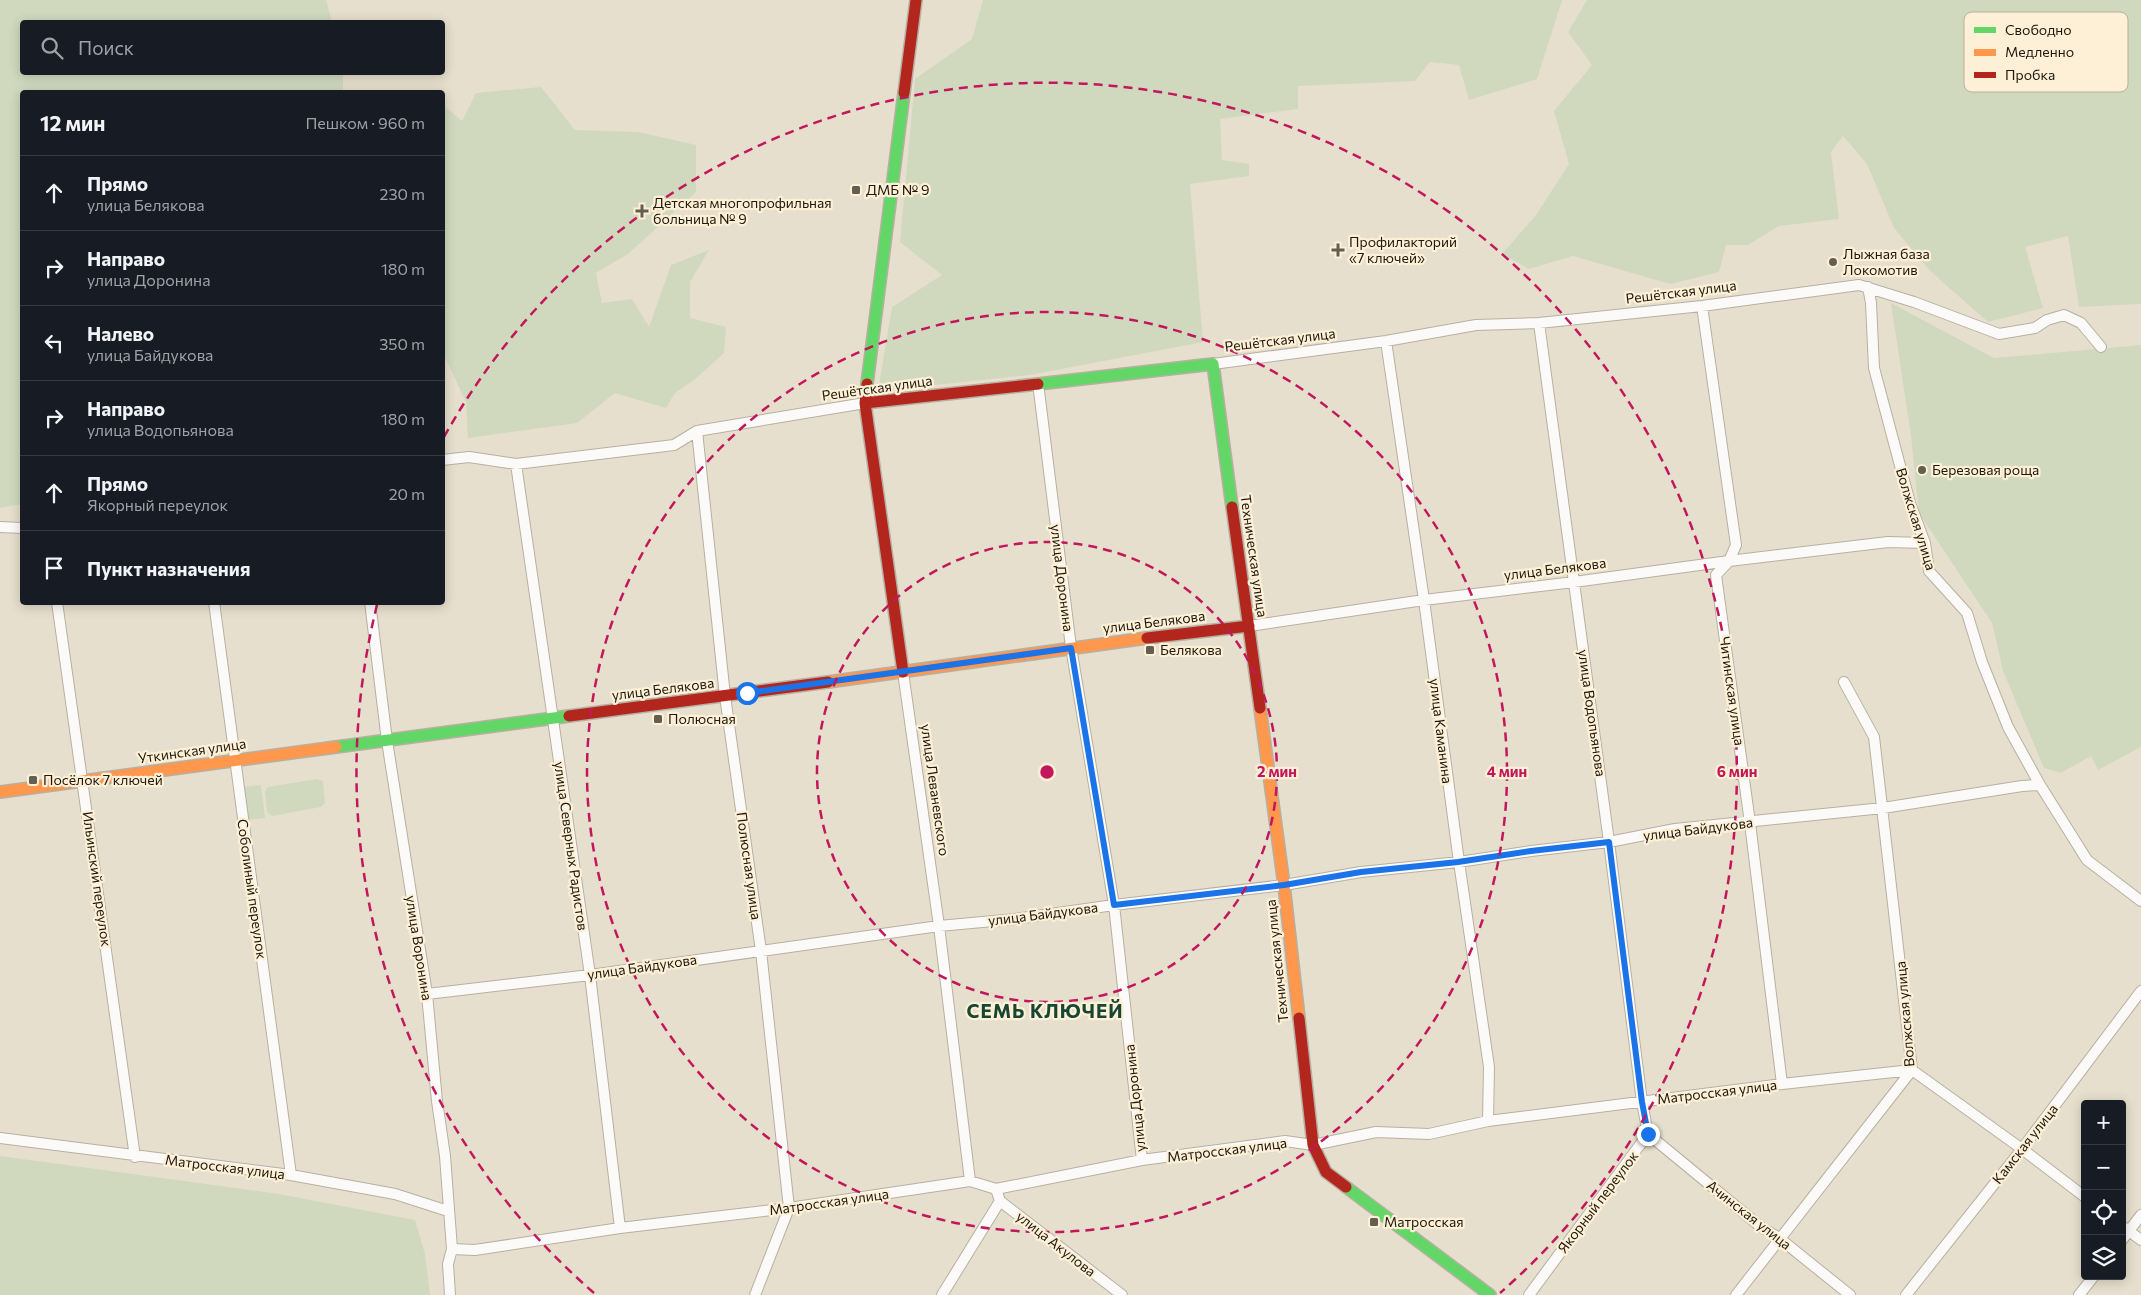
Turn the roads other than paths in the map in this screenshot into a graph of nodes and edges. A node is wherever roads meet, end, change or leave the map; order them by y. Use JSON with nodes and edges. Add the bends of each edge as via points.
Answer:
{"nodes":[{"id":1,"x":916,"y":0,"type":"edge"},
{"id":2,"x":1868,"y":287,"type":"junction"},
{"id":3,"x":1702,"y":306,"type":"junction"},
{"id":4,"x":1539,"y":323,"type":"junction"},
{"id":5,"x":1386,"y":341,"type":"junction"},
{"id":6,"x":2101,"y":347,"type":"dead end"},
{"id":7,"x":1213,"y":364,"type":"junction"},
{"id":8,"x":1038,"y":383,"type":"junction"},
{"id":9,"x":865,"y":403,"type":"junction"},
{"id":10,"x":697,"y":431,"type":"junction"},
{"id":11,"x":445,"y":460,"type":"edge"},
{"id":12,"x":516,"y":464,"type":"junction"},
{"id":13,"x":0,"y":527,"type":"edge"},
{"id":14,"x":20,"y":528,"type":"edge"},
{"id":15,"x":1925,"y":543,"type":"junction"},
{"id":16,"x":1729,"y":561,"type":"junction"},
{"id":17,"x":1574,"y":582,"type":"junction"},
{"id":18,"x":1424,"y":600,"type":"junction"},
{"id":19,"x":57,"y":605,"type":"edge"},
{"id":20,"x":214,"y":605,"type":"edge"},
{"id":21,"x":370,"y":605,"type":"edge"},
{"id":22,"x":1249,"y":626,"type":"junction"},
{"id":23,"x":1071,"y":648,"type":"junction"},
{"id":24,"x":903,"y":672,"type":"junction"},
{"id":25,"x":1844,"y":682,"type":"dead end"},
{"id":26,"x":726,"y":696,"type":"junction"},
{"id":27,"x":552,"y":718,"type":"junction"},
{"id":28,"x":387,"y":741,"type":"junction"},
{"id":29,"x":235,"y":761,"type":"junction"},
{"id":30,"x":83,"y":781,"type":"junction"},
{"id":31,"x":2040,"y":785,"type":"junction"},
{"id":32,"x":0,"y":792,"type":"edge"},
{"id":33,"x":1884,"y":808,"type":"junction"},
{"id":34,"x":1750,"y":822,"type":"junction"},
{"id":35,"x":1609,"y":842,"type":"junction"},
{"id":36,"x":1458,"y":862,"type":"junction"},
{"id":37,"x":1284,"y":885,"type":"junction"},
{"id":38,"x":2141,"y":901,"type":"edge"},
{"id":39,"x":1114,"y":905,"type":"junction"},
{"id":40,"x":939,"y":926,"type":"junction"},
{"id":41,"x":761,"y":951,"type":"junction"},
{"id":42,"x":590,"y":975,"type":"junction"},
{"id":43,"x":2141,"y":991,"type":"edge"},
{"id":44,"x":427,"y":994,"type":"junction"},
{"id":45,"x":1912,"y":1070,"type":"junction"},
{"id":46,"x":1782,"y":1084,"type":"junction"},
{"id":47,"x":1642,"y":1102,"type":"junction"},
{"id":48,"x":1488,"y":1121,"type":"junction"},
{"id":49,"x":1648,"y":1134,"type":"junction"},
{"id":50,"x":0,"y":1138,"type":"edge"},
{"id":51,"x":1313,"y":1145,"type":"junction"},
{"id":52,"x":2022,"y":1149,"type":"junction"},
{"id":53,"x":134,"y":1156,"type":"junction"},
{"id":54,"x":1142,"y":1160,"type":"junction"},
{"id":55,"x":291,"y":1175,"type":"junction"},
{"id":56,"x":970,"y":1181,"type":"junction"},
{"id":57,"x":996,"y":1189,"type":"junction"},
{"id":58,"x":2081,"y":1194,"type":"edge"},
{"id":59,"x":1000,"y":1201,"type":"junction"},
{"id":60,"x":789,"y":1208,"type":"junction"},
{"id":61,"x":448,"y":1211,"type":"junction"},
{"id":62,"x":2141,"y":1216,"type":"edge"},
{"id":63,"x":620,"y":1228,"type":"junction"},
{"id":64,"x":2126,"y":1228,"type":"edge"},
{"id":65,"x":1779,"y":1238,"type":"junction"},
{"id":66,"x":2141,"y":1240,"type":"edge"},
{"id":67,"x":452,"y":1249,"type":"junction"},
{"id":68,"x":2091,"y":1280,"type":"edge"},
{"id":69,"x":450,"y":1295,"type":"edge"},
{"id":70,"x":755,"y":1295,"type":"edge"},
{"id":71,"x":942,"y":1295,"type":"edge"},
{"id":72,"x":1122,"y":1295,"type":"edge"},
{"id":73,"x":1490,"y":1295,"type":"edge"},
{"id":74,"x":1529,"y":1295,"type":"edge"},
{"id":75,"x":1736,"y":1295,"type":"edge"},
{"id":76,"x":1850,"y":1295,"type":"edge"},
{"id":77,"x":1906,"y":1295,"type":"edge"},
{"id":78,"x":2079,"y":1295,"type":"edge"}],
"edges":[{"from":1,"to":9,"type":"street","name":"улица Леваневского"},
{"from":2,"to":3,"type":"street","name":"Решётская улица","via":[[1858,285]]},
{"from":2,"to":6,"type":"street","name":"Решётская улица","via":[[1999,334],[2035,328],[2064,315],[2081,323]]},
{"from":2,"to":15,"type":"street","name":"Волжская улица","via":[[1874,368],[1910,503]]},
{"from":3,"to":4,"type":"street","name":"Решётская улица"},
{"from":3,"to":16,"type":"street","name":"Читинская улица","via":[[1736,545]]},
{"from":4,"to":5,"type":"street","name":"Решётская улица","via":[[1476,325]]},
{"from":4,"to":17,"type":"street","name":"улица Водопьянова"},
{"from":5,"to":7,"type":"street","name":"Решётская улица"},
{"from":5,"to":18,"type":"street","name":"улица Каманина"},
{"from":7,"to":8,"type":"street","name":"Решётская улица"},
{"from":7,"to":22,"type":"street","name":"Техническая улица"},
{"from":8,"to":9,"type":"street","name":"Решётская улица"},
{"from":8,"to":23,"type":"street","name":"улица Доронина"},
{"from":9,"to":10,"type":"street","name":"Решётская улица"},
{"from":9,"to":24,"type":"street","name":"улица Леваневского"},
{"from":10,"to":12,"type":"street","name":"Решётская улица","via":[[674,445]]},
{"from":10,"to":26,"type":"street","name":"Полюсная улица"},
{"from":11,"to":12,"type":"street","name":"Решётская улица","via":[[468,457]]},
{"from":12,"to":27,"type":"street","name":"улица Северных Радистов"},
{"from":13,"to":14,"type":"street"},
{"from":15,"to":16,"type":"street","name":"улица Белякова","via":[[1888,542]]},
{"from":15,"to":31,"type":"street","name":"Волжская улица","via":[[1929,571],[1967,613],[2008,728]]},
{"from":16,"to":17,"type":"street","name":"улица Белякова"},
{"from":16,"to":34,"type":"street","name":"Читинская улица","via":[[1716,575]]},
{"from":17,"to":18,"type":"street","name":"улица Белякова"},
{"from":17,"to":35,"type":"street","name":"улица Водопьянова"},
{"from":18,"to":22,"type":"street","name":"улица Белякова"},
{"from":18,"to":36,"type":"street","name":"улица Каманина"},
{"from":19,"to":30,"type":"street","name":"Ильинский переулок"},
{"from":20,"to":29,"type":"street","name":"Соболиный переулок"},
{"from":21,"to":28,"type":"street","name":"улица Воронина"},
{"from":22,"to":23,"type":"street","name":"улица Белякова"},
{"from":22,"to":37,"type":"street","name":"Техническая улица"},
{"from":23,"to":24,"type":"street","name":"улица Белякова"},
{"from":23,"to":39,"type":"street","name":"улица Доронина"},
{"from":24,"to":26,"type":"street","name":"улица Белякова"},
{"from":24,"to":40,"type":"street","name":"улица Леваневского"},
{"from":25,"to":33,"type":"street","name":"Волжская улица","via":[[1874,737]]},
{"from":26,"to":27,"type":"street","name":"улица Белякова"},
{"from":26,"to":41,"type":"street","name":"Полюсная улица"},
{"from":27,"to":28,"type":"street","name":"улица Белякова"},
{"from":27,"to":42,"type":"street","name":"улица Северных Радистов"},
{"from":28,"to":29,"type":"street","name":"Уткинская улица"},
{"from":28,"to":44,"type":"street","name":"улица Воронина"},
{"from":29,"to":30,"type":"street","name":"Уткинская улица"},
{"from":29,"to":55,"type":"street","name":"Соболиный переулок"},
{"from":30,"to":32,"type":"street","name":"Уткинская улица"},
{"from":30,"to":53,"type":"street","name":"Ильинский переулок"},
{"from":31,"to":33,"type":"street","name":"улица Байдукова","via":[[2007,787]]},
{"from":31,"to":38,"type":"street","via":[[2087,860]]},
{"from":33,"to":34,"type":"street","name":"улица Байдукова"},
{"from":33,"to":45,"type":"street","name":"Волжская улица"},
{"from":34,"to":35,"type":"street","name":"улица Байдукова","via":[[1676,829]]},
{"from":34,"to":46,"type":"street","name":"Читинская улица"},
{"from":35,"to":36,"type":"street","name":"улица Байдукова"},
{"from":35,"to":47,"type":"street","name":"улица Водопьянова"},
{"from":36,"to":37,"type":"street","name":"улица Байдукова","via":[[1361,872]]},
{"from":36,"to":48,"type":"street","name":"улица Каманина","via":[[1489,1067]]},
{"from":37,"to":39,"type":"street","name":"улица Байдукова"},
{"from":37,"to":51,"type":"street","name":"Техническая улица"},
{"from":39,"to":40,"type":"street","name":"улица Байдукова"},
{"from":39,"to":54,"type":"street","name":"улица Доронина"},
{"from":40,"to":41,"type":"street","name":"улица Байдукова"},
{"from":40,"to":56,"type":"street","name":"улица Леваневского"},
{"from":41,"to":42,"type":"street","name":"улица Байдукова"},
{"from":41,"to":60,"type":"street","name":"Полюсная улица"},
{"from":42,"to":44,"type":"street","name":"улица Байдукова"},
{"from":42,"to":63,"type":"street","name":"улица Северных Радистов"},
{"from":43,"to":52,"type":"street","name":"Камская улица"},
{"from":44,"to":61,"type":"street","name":"улица Воронина"},
{"from":45,"to":46,"type":"street","name":"Матросская улица"},
{"from":45,"to":52,"type":"street"},
{"from":45,"to":65,"type":"street","name":"Волжская улица"},
{"from":46,"to":47,"type":"street","name":"Матросская улица"},
{"from":47,"to":48,"type":"street","name":"Матросская улица"},
{"from":47,"to":49,"type":"street"},
{"from":48,"to":51,"type":"street","name":"Матросская улица","via":[[1429,1134],[1376,1132]]},
{"from":49,"to":65,"type":"street","name":"Ачинская улица","via":[[1761,1228]]},
{"from":49,"to":74,"type":"street","name":"Якорный переулок"},
{"from":50,"to":53,"type":"street","name":"Матросская улица"},
{"from":51,"to":54,"type":"street","name":"Матросская улица","via":[[1285,1140]]},
{"from":51,"to":73,"type":"street","name":"Техническая улица","via":[[1326,1172]]},
{"from":52,"to":58,"type":"street"},
{"from":52,"to":77,"type":"street","name":"Камская улица"},
{"from":53,"to":55,"type":"street","name":"Матросская улица"},
{"from":54,"to":57,"type":"street","name":"Матросская улица"},
{"from":55,"to":61,"type":"street","name":"Матросская улица","via":[[395,1194]]},
{"from":56,"to":57,"type":"street","name":"Матросская улица"},
{"from":56,"to":60,"type":"street","name":"Матросская улица"},
{"from":57,"to":59,"type":"street"},
{"from":59,"to":71,"type":"street"},
{"from":59,"to":72,"type":"street","name":"улица Акулова"},
{"from":60,"to":63,"type":"street","name":"Матросская улица"},
{"from":60,"to":70,"type":"street","name":"Полюсная улица"},
{"from":61,"to":67,"type":"street","name":"улица Воронина"},
{"from":62,"to":64,"type":"street"},
{"from":63,"to":67,"type":"street","name":"Матросская улица","via":[[475,1250]]},
{"from":64,"to":66,"type":"street"},
{"from":65,"to":75,"type":"street","name":"Волжская улица"},
{"from":65,"to":76,"type":"street","name":"Ачинская улица"},
{"from":67,"to":69,"type":"street","name":"улица Воронина","via":[[448,1264]]},
{"from":68,"to":78,"type":"street"}]}
